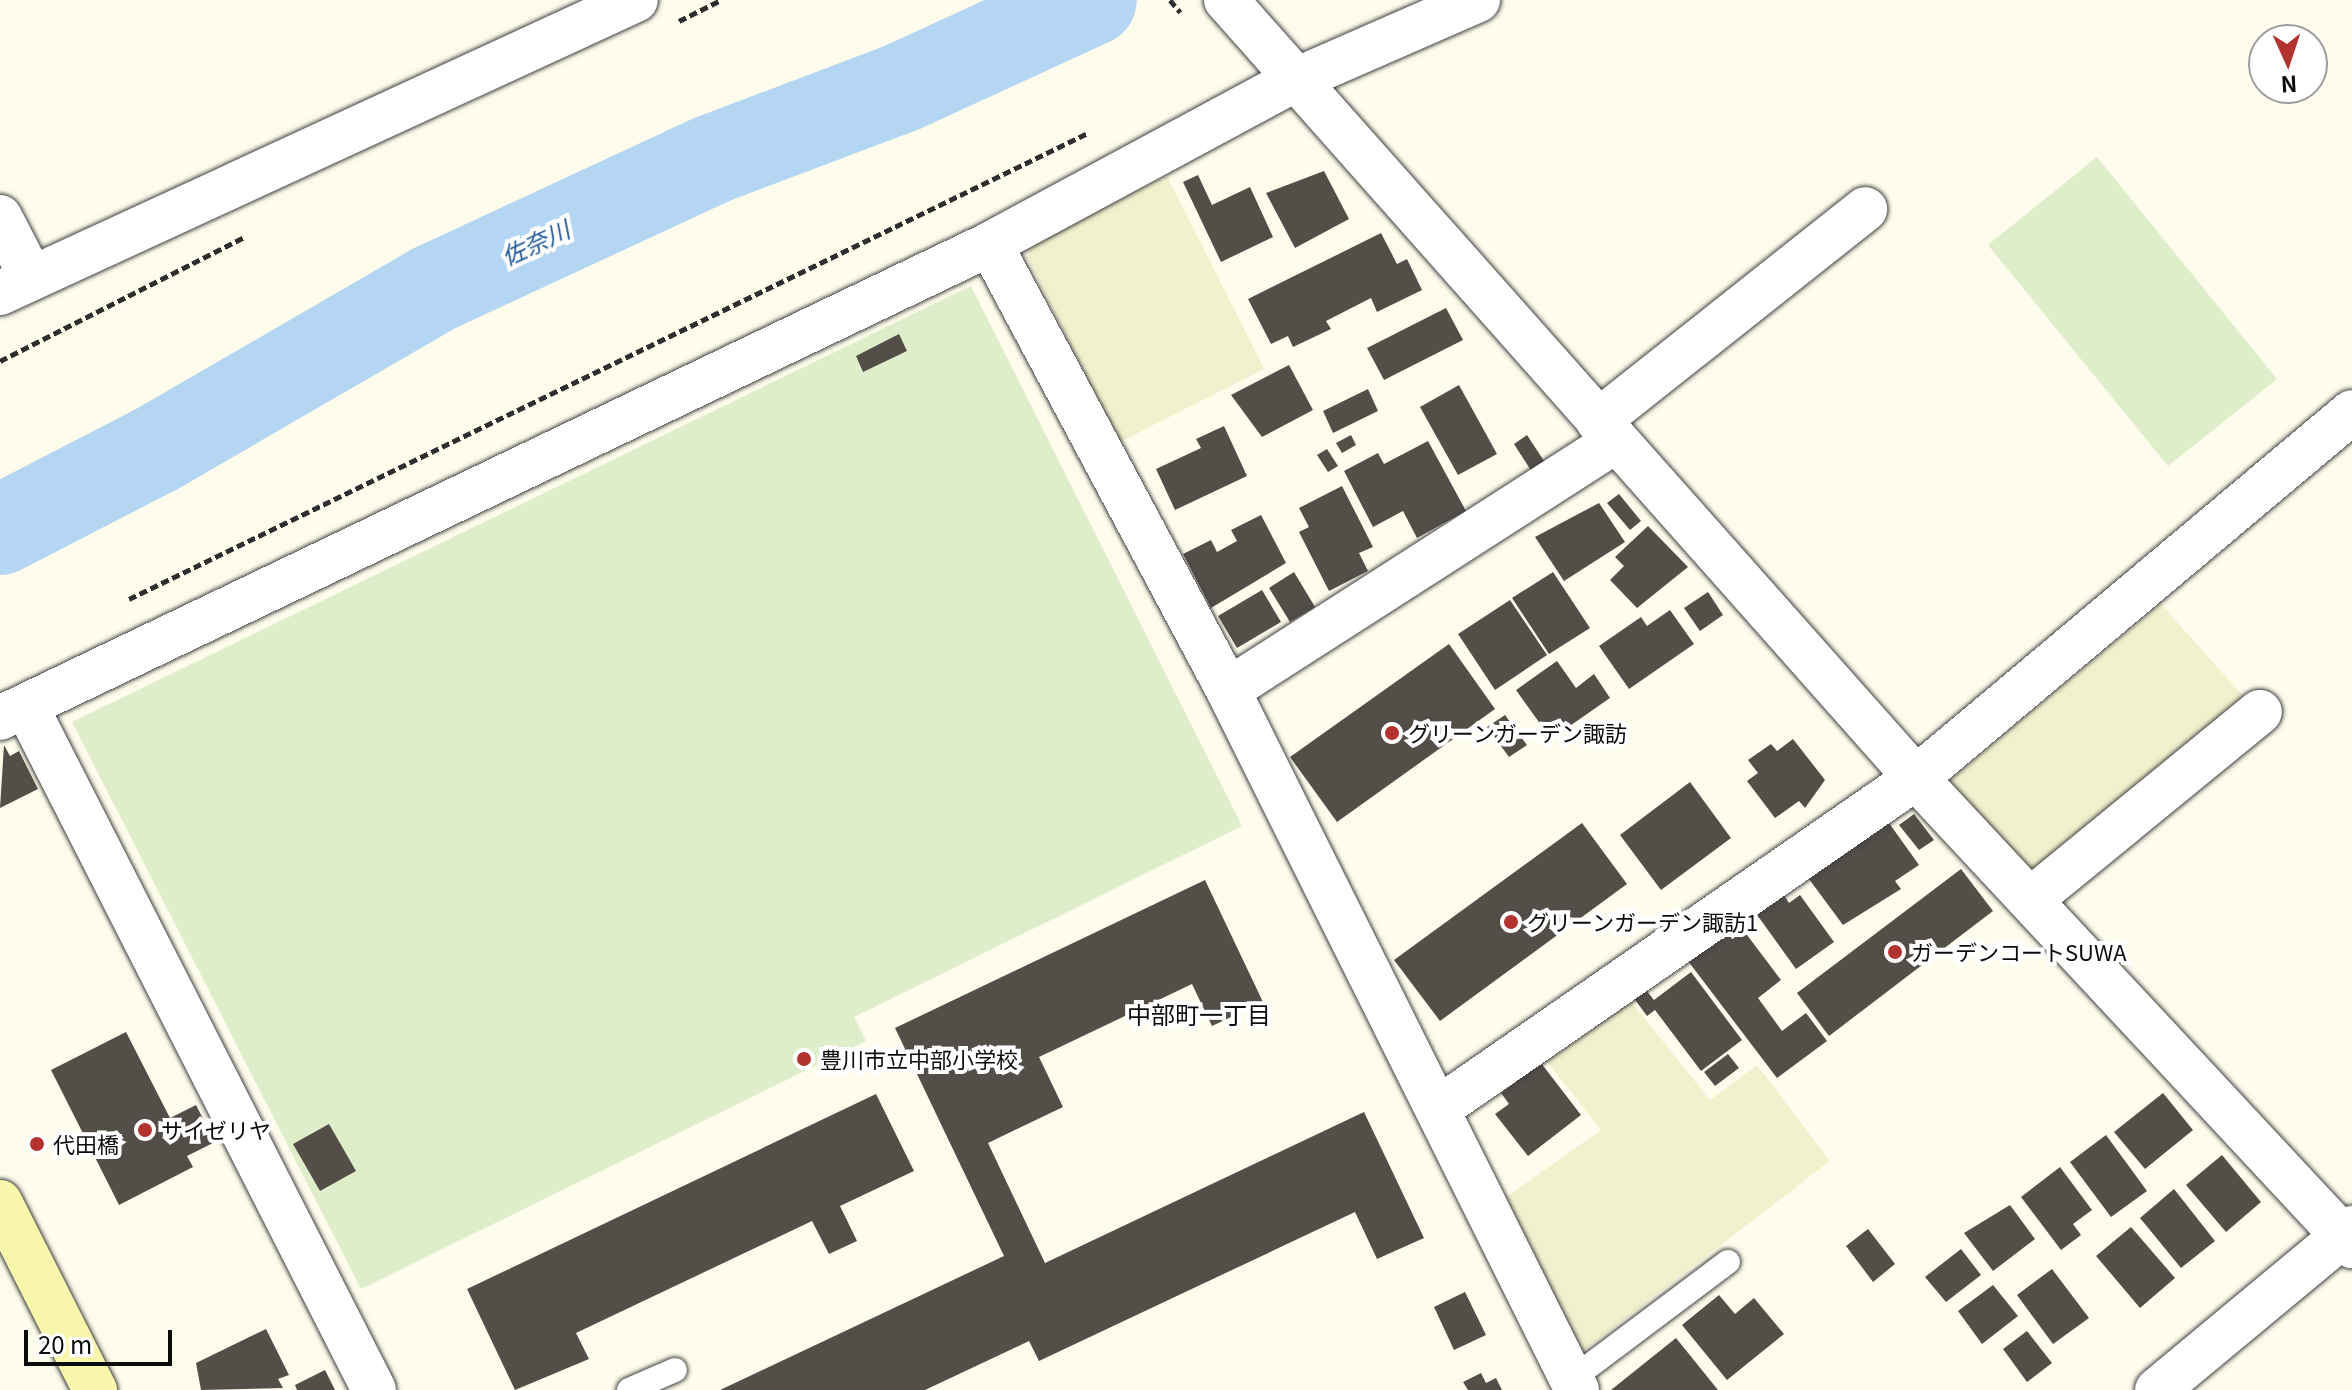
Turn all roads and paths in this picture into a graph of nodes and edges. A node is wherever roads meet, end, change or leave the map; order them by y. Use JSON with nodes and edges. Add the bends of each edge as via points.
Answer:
{"nodes":[{"id":1,"x":636,"y":0,"type":"edge"},
{"id":2,"x":1226,"y":0,"type":"edge"},
{"id":3,"x":1478,"y":0,"type":"edge"},
{"id":4,"x":1282,"y":68,"type":"junction"},
{"id":5,"x":1095,"y":129,"type":"dead end"},
{"id":6,"x":1865,"y":209,"type":"dead end"},
{"id":7,"x":0,"y":217,"type":"edge"},
{"id":8,"x":990,"y":244,"type":"junction"},
{"id":9,"x":15,"y":285,"type":"edge"},
{"id":10,"x":2352,"y":412,"type":"edge"},
{"id":11,"x":1606,"y":431,"type":"junction"},
{"id":12,"x":113,"y":607,"type":"dead end"},
{"id":13,"x":1228,"y":690,"type":"junction"},
{"id":14,"x":13,"y":712,"type":"edge"},
{"id":15,"x":2260,"y":712,"type":"dead end"},
{"id":16,"x":1916,"y":778,"type":"junction"},
{"id":17,"x":2030,"y":900,"type":"junction"},
{"id":18,"x":1439,"y":1108,"type":"junction"},
{"id":19,"x":0,"y":1202,"type":"edge"},
{"id":20,"x":2349,"y":1237,"type":"edge"},
{"id":21,"x":1728,"y":1262,"type":"dead end"},
{"id":22,"x":675,"y":1370,"type":"dead end"},
{"id":23,"x":1575,"y":1385,"type":"edge"},
{"id":24,"x":95,"y":1390,"type":"edge"},
{"id":25,"x":374,"y":1390,"type":"edge"},
{"id":26,"x":629,"y":1390,"type":"edge"},
{"id":27,"x":2157,"y":1390,"type":"edge"}],
"edges":[{"from":1,"to":9,"type":"street"},
{"from":2,"to":4,"type":"street"},
{"from":3,"to":4,"type":"street"},
{"from":4,"to":8,"type":"street"},
{"from":4,"to":11,"type":"street"},
{"from":5,"to":12,"type":"path","via":[[325,498]]},
{"from":6,"to":11,"type":"street"},
{"from":7,"to":9,"type":"street"},
{"from":8,"to":13,"type":"street"},
{"from":8,"to":14,"type":"street"},
{"from":10,"to":16,"type":"street"},
{"from":11,"to":13,"type":"street"},
{"from":11,"to":16,"type":"street"},
{"from":13,"to":18,"type":"street"},
{"from":14,"to":25,"type":"street"},
{"from":15,"to":17,"type":"street"},
{"from":16,"to":17,"type":"street"},
{"from":16,"to":18,"type":"street"},
{"from":17,"to":20,"type":"street"},
{"from":18,"to":23,"type":"street"},
{"from":19,"to":24,"type":"main road"},
{"from":20,"to":27,"type":"street"},
{"from":21,"to":23,"type":"lane"},
{"from":22,"to":26,"type":"lane"}]}
